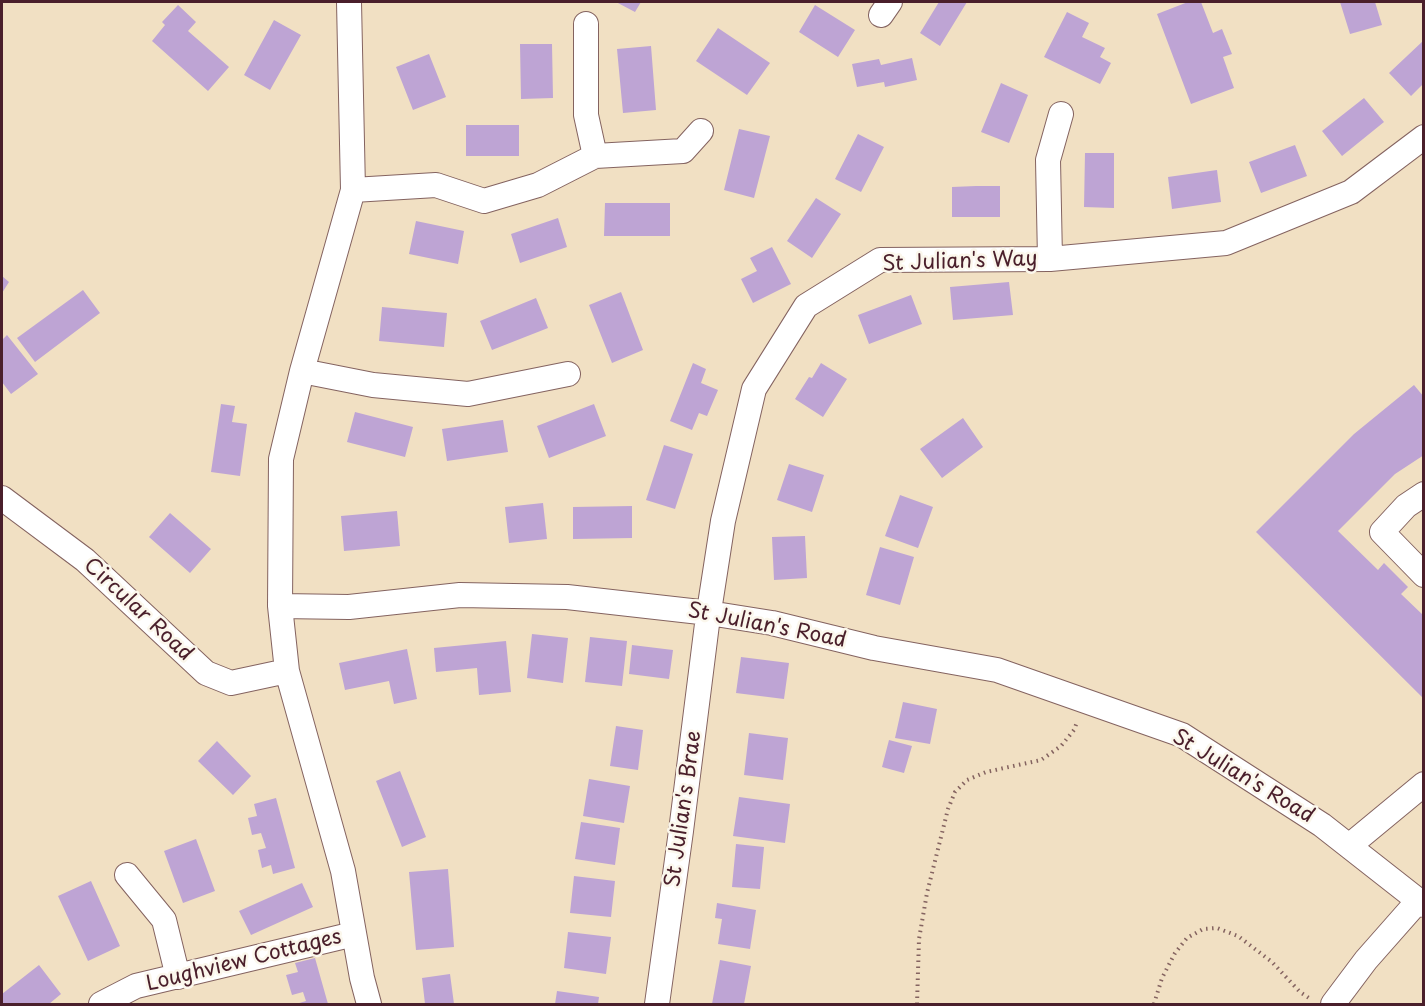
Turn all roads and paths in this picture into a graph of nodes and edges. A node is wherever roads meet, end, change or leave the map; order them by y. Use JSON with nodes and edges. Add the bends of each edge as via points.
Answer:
{"nodes":[{"id":1,"x":349,"y":2,"type":"edge"},
{"id":2,"x":586,"y":24,"type":"dead end"},
{"id":3,"x":1061,"y":114,"type":"dead end"},
{"id":4,"x":701,"y":131,"type":"dead end"},
{"id":5,"x":1424,"y":137,"type":"edge"},
{"id":6,"x":595,"y":156,"type":"junction"},
{"id":7,"x":352,"y":190,"type":"junction"},
{"id":8,"x":1050,"y":259,"type":"junction"},
{"id":9,"x":302,"y":371,"type":"junction"},
{"id":10,"x":568,"y":374,"type":"dead end"},
{"id":11,"x":1424,"y":494,"type":"edge"},
{"id":12,"x":2,"y":498,"type":"edge"},
{"id":13,"x":1424,"y":575,"type":"edge"},
{"id":14,"x":280,"y":606,"type":"junction"},
{"id":15,"x":709,"y":613,"type":"junction"},
{"id":16,"x":287,"y":671,"type":"junction"},
{"id":17,"x":1085,"y":701,"type":"junction"},
{"id":18,"x":1424,"y":784,"type":"edge"},
{"id":19,"x":1349,"y":846,"type":"junction"},
{"id":20,"x":127,"y":875,"type":"dead end"},
{"id":21,"x":1420,"y":903,"type":"edge"},
{"id":22,"x":354,"y":934,"type":"junction"},
{"id":23,"x":178,"y":977,"type":"junction"},
{"id":24,"x":101,"y":1005,"type":"edge"},
{"id":25,"x":369,"y":1005,"type":"edge"},
{"id":26,"x":657,"y":1005,"type":"edge"},
{"id":27,"x":917,"y":1005,"type":"edge"},
{"id":28,"x":1154,"y":1005,"type":"edge"},
{"id":29,"x":1320,"y":1005,"type":"edge"},
{"id":30,"x":1333,"y":1005,"type":"edge"}],
"edges":[{"from":1,"to":7,"type":"street"},
{"from":2,"to":6,"type":"street","via":[[586,115]]},
{"from":3,"to":8,"type":"street","via":[[1048,160]]},
{"from":4,"to":6,"type":"street","via":[[682,151]]},
{"from":5,"to":8,"type":"street","name":"St Julian's Way","via":[[1351,192],[1226,243]]},
{"from":6,"to":7,"type":"street","via":[[538,185],[484,201],[436,185]]},
{"from":7,"to":9,"type":"street"},
{"from":8,"to":15,"type":"street","name":"St Julian's Way","via":[[880,260],[806,306],[754,389],[723,521]]},
{"from":9,"to":10,"type":"street","via":[[373,385],[468,394]]},
{"from":9,"to":14,"type":"street","via":[[281,459]]},
{"from":11,"to":13,"type":"street","via":[[1382,532]]},
{"from":12,"to":16,"type":"street","name":"Circular Road","via":[[85,560],[206,673],[231,683]]},
{"from":14,"to":15,"type":"street","name":"St Julian's Road","via":[[349,607],[460,595],[555,596]]},
{"from":14,"to":16,"type":"street"},
{"from":15,"to":17,"type":"street","name":"St Julian's Road","via":[[997,670]]},
{"from":15,"to":26,"type":"street","name":"St Julian's Brae"},
{"from":16,"to":22,"type":"street","via":[[343,871]]},
{"from":17,"to":19,"type":"street","name":"St Julian's Road","via":[[1182,735]]},
{"from":17,"to":27,"type":"path","via":[[1074,730],[1061,746],[1041,760],[986,772],[967,780],[955,792],[945,819],[918,939]]},
{"from":18,"to":19,"type":"street"},
{"from":19,"to":21,"type":"street","name":"St Julian's Road"},
{"from":20,"to":23,"type":"street","via":[[164,920]]},
{"from":21,"to":30,"type":"street","via":[[1366,960]]},
{"from":22,"to":23,"type":"street","name":"Loughview Cottages"},
{"from":22,"to":25,"type":"street"},
{"from":23,"to":24,"type":"street","name":"Loughview Cottages","via":[[136,986]]},
{"from":28,"to":29,"type":"path","via":[[1162,978],[1187,938],[1203,929],[1217,928],[1238,936],[1272,962],[1300,993]]}]}
